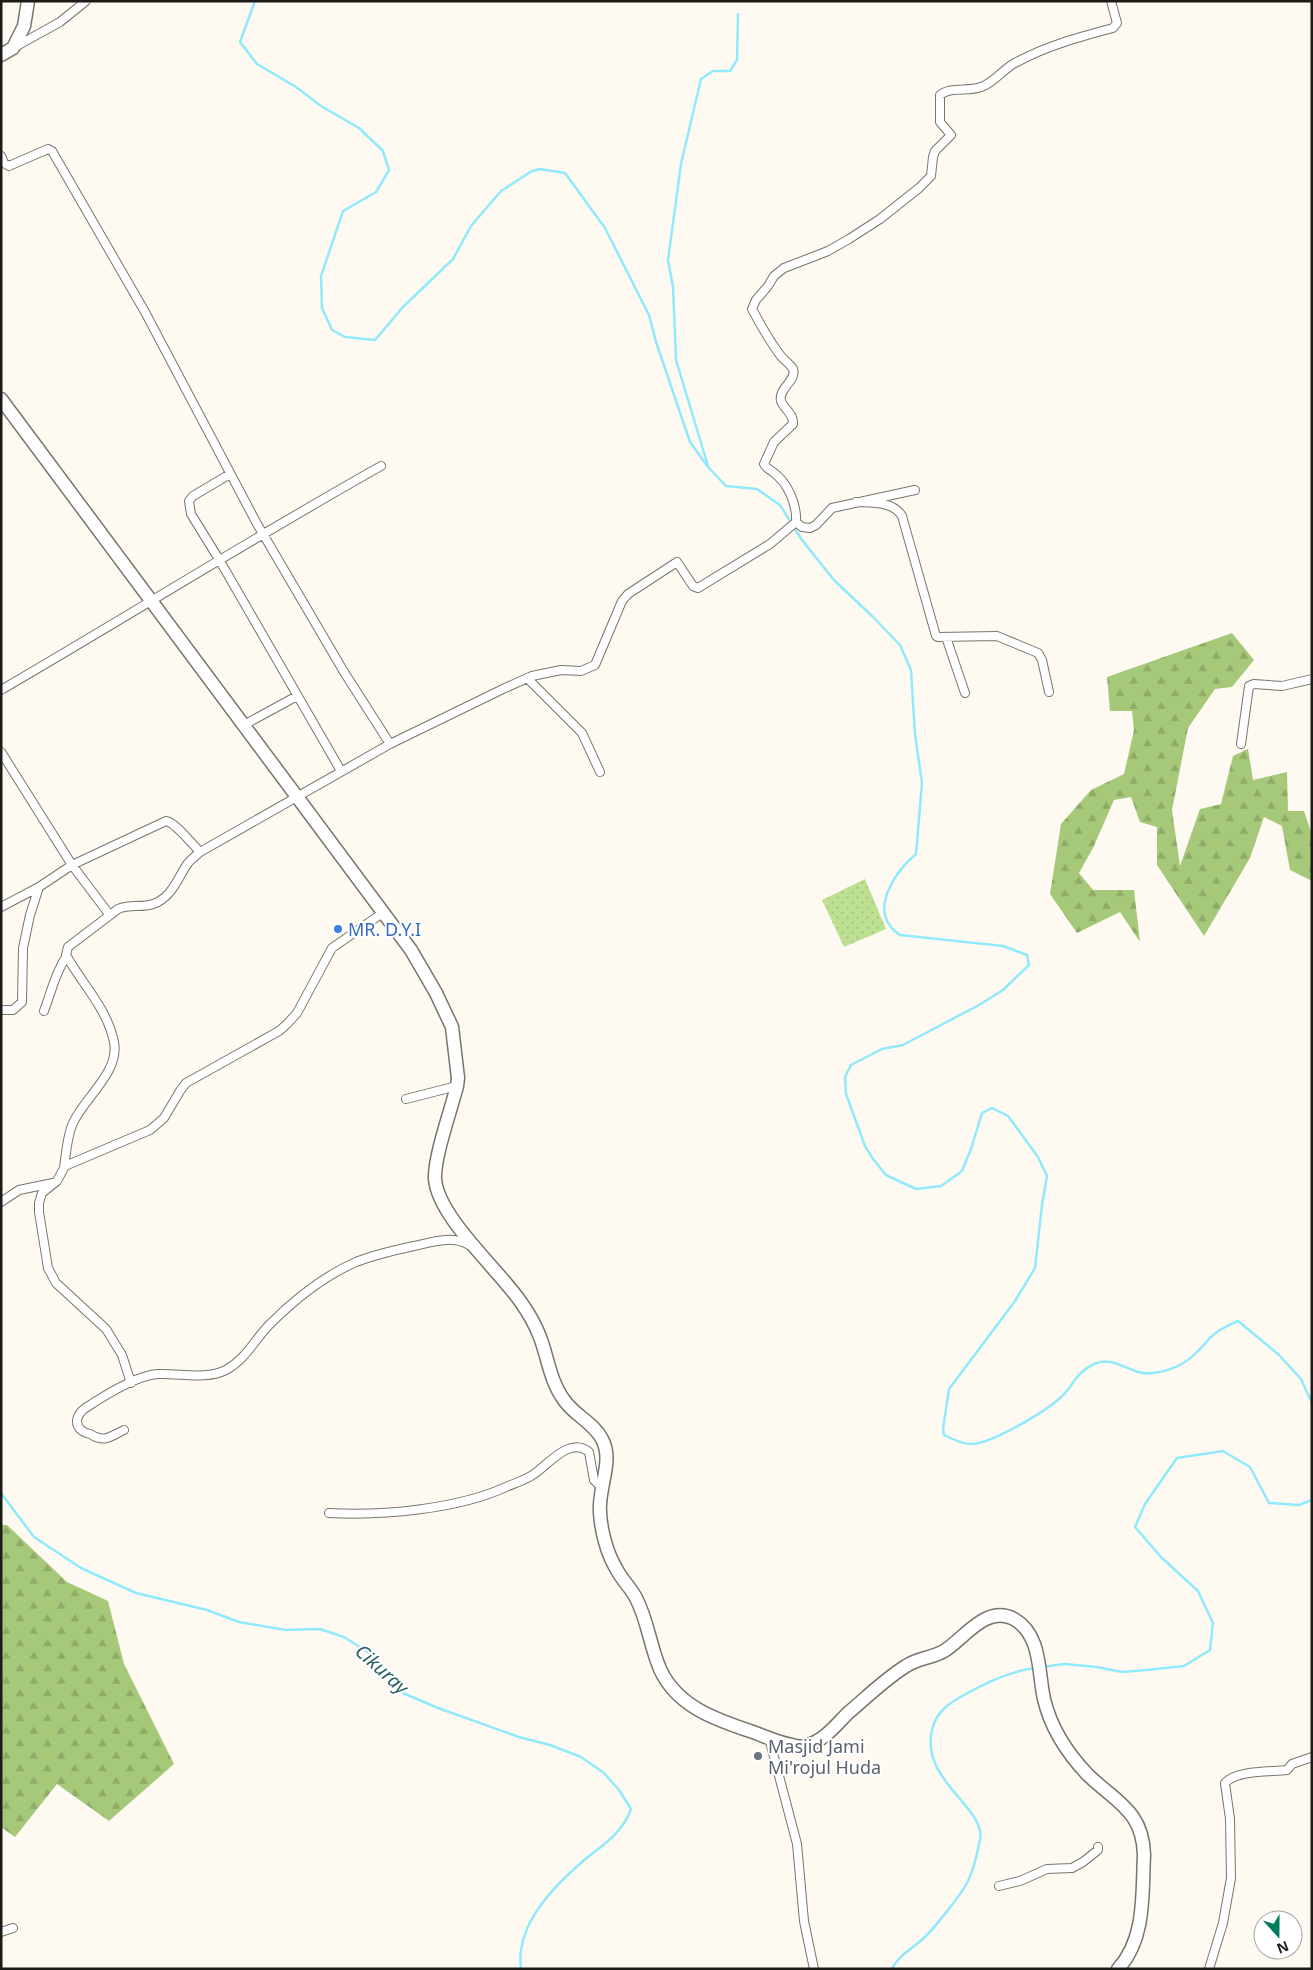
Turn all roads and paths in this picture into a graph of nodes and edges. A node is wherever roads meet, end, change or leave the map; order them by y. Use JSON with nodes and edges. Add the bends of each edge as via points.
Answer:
{"nodes":[{"id":1,"x":28,"y":1,"type":"edge"},
{"id":2,"x":86,"y":1,"type":"edge"},
{"id":3,"x":1111,"y":1,"type":"edge"},
{"id":4,"x":13,"y":48,"type":"junction"},
{"id":5,"x":1,"y":55,"type":"edge"},
{"id":6,"x":1,"y":156,"type":"edge"},
{"id":7,"x":1,"y":399,"type":"edge"},
{"id":8,"x":381,"y":466,"type":"dead end"},
{"id":9,"x":230,"y":474,"type":"junction"},
{"id":10,"x":915,"y":490,"type":"dead end"},
{"id":11,"x":856,"y":502,"type":"junction"},
{"id":12,"x":795,"y":523,"type":"junction"},
{"id":13,"x":264,"y":534,"type":"junction"},
{"id":14,"x":220,"y":561,"type":"junction"},
{"id":15,"x":151,"y":602,"type":"junction"},
{"id":16,"x":946,"y":637,"type":"junction"},
{"id":17,"x":527,"y":678,"type":"junction"},
{"id":18,"x":1312,"y":680,"type":"edge"},
{"id":19,"x":1,"y":690,"type":"edge"},
{"id":20,"x":966,"y":692,"type":"dead end"},
{"id":21,"x":1049,"y":692,"type":"dead end"},
{"id":22,"x":297,"y":696,"type":"junction"},
{"id":23,"x":242,"y":726,"type":"junction"},
{"id":24,"x":390,"y":744,"type":"junction"},
{"id":25,"x":1241,"y":744,"type":"dead end"},
{"id":26,"x":1,"y":752,"type":"edge"},
{"id":27,"x":341,"y":771,"type":"junction"},
{"id":28,"x":600,"y":772,"type":"dead end"},
{"id":29,"x":297,"y":797,"type":"junction"},
{"id":30,"x":200,"y":852,"type":"junction"},
{"id":31,"x":72,"y":865,"type":"junction"},
{"id":32,"x":39,"y":887,"type":"junction"},
{"id":33,"x":1,"y":906,"type":"edge"},
{"id":34,"x":384,"y":912,"type":"junction"},
{"id":35,"x":109,"y":914,"type":"junction"},
{"id":36,"x":66,"y":957,"type":"junction"},
{"id":37,"x":1,"y":1010,"type":"edge"},
{"id":38,"x":44,"y":1012,"type":"dead end"},
{"id":39,"x":457,"y":1086,"type":"junction"},
{"id":40,"x":406,"y":1099,"type":"dead end"},
{"id":41,"x":64,"y":1168,"type":"junction"},
{"id":42,"x":55,"y":1183,"type":"junction"},
{"id":43,"x":1,"y":1202,"type":"edge"},
{"id":44,"x":477,"y":1249,"type":"junction"},
{"id":45,"x":131,"y":1383,"type":"junction"},
{"id":46,"x":124,"y":1430,"type":"dead end"},
{"id":47,"x":601,"y":1487,"type":"junction"},
{"id":48,"x":329,"y":1513,"type":"dead end"},
{"id":49,"x":770,"y":1738,"type":"junction"},
{"id":50,"x":1312,"y":1757,"type":"edge"},
{"id":51,"x":1098,"y":1846,"type":"dead end"},
{"id":52,"x":999,"y":1886,"type":"dead end"},
{"id":53,"x":13,"y":1928,"type":"dead end"},
{"id":54,"x":1,"y":1932,"type":"edge"},
{"id":55,"x":814,"y":1969,"type":"edge"},
{"id":56,"x":1118,"y":1969,"type":"edge"},
{"id":57,"x":1209,"y":1969,"type":"edge"}],
"edges":[{"from":1,"to":4,"type":"main road","via":[[24,26]]},
{"from":2,"to":4,"type":"street","via":[[60,22]]},
{"from":3,"to":12,"type":"street","via":[[1117,23],[1113,28],[1033,53],[982,87],[940,95],[940,122],[950,136],[935,151],[929,178],[880,219],[849,239],[784,268],[756,300],[752,309],[760,325],[793,369],[793,377],[781,395],[781,401],[792,416],[792,424],[774,442],[764,464],[792,496]]},
{"from":4,"to":5,"type":"main road"},
{"from":6,"to":9,"type":"street","via":[[9,166],[48,149],[52,151],[145,312]]},
{"from":7,"to":15,"type":"main road"},
{"from":8,"to":13,"type":"street"},
{"from":9,"to":13,"type":"street"},
{"from":9,"to":14,"type":"street","via":[[189,501],[190,514]]},
{"from":10,"to":11,"type":"street"},
{"from":11,"to":12,"type":"street","via":[[832,508],[810,528]]},
{"from":11,"to":16,"type":"street","via":[[886,505],[898,510],[902,516],[935,634]]},
{"from":12,"to":17,"type":"street","via":[[783,535],[698,588],[693,586],[677,562],[622,601],[595,665],[581,671],[561,670]]},
{"from":13,"to":14,"type":"street"},
{"from":13,"to":24,"type":"street"},
{"from":14,"to":15,"type":"street"},
{"from":14,"to":22,"type":"street"},
{"from":15,"to":19,"type":"street"},
{"from":15,"to":23,"type":"main road"},
{"from":16,"to":20,"type":"street"},
{"from":16,"to":21,"type":"street","via":[[997,636],[1038,653]]},
{"from":17,"to":24,"type":"street"},
{"from":17,"to":28,"type":"street","via":[[582,733]]},
{"from":18,"to":25,"type":"street","via":[[1282,686],[1249,686]]},
{"from":22,"to":23,"type":"street"},
{"from":22,"to":27,"type":"street"},
{"from":23,"to":29,"type":"main road"},
{"from":24,"to":27,"type":"street"},
{"from":26,"to":31,"type":"street"},
{"from":27,"to":29,"type":"street"},
{"from":29,"to":30,"type":"street"},
{"from":29,"to":34,"type":"main road"},
{"from":30,"to":31,"type":"street","via":[[176,826],[166,821]]},
{"from":30,"to":35,"type":"street","via":[[188,862],[176,884],[161,900],[154,904],[124,906]]},
{"from":31,"to":32,"type":"street"},
{"from":31,"to":35,"type":"street"},
{"from":32,"to":33,"type":"street"},
{"from":32,"to":37,"type":"street","via":[[23,948],[22,1002],[13,1010]]},
{"from":34,"to":39,"type":"main road","via":[[411,950],[452,1027]]},
{"from":34,"to":41,"type":"street","via":[[332,948],[297,1013],[279,1031],[186,1083],[164,1118],[150,1130]]},
{"from":35,"to":36,"type":"street","via":[[68,947]]},
{"from":36,"to":38,"type":"street","via":[[58,969]]},
{"from":36,"to":41,"type":"street","via":[[96,1000],[112,1036],[114,1052],[110,1069],[73,1121]]},
{"from":39,"to":40,"type":"street"},
{"from":39,"to":44,"type":"main road","via":[[437,1161],[435,1182],[447,1211]]},
{"from":41,"to":42,"type":"street"},
{"from":42,"to":43,"type":"street","via":[[19,1190]]},
{"from":42,"to":45,"type":"street","via":[[42,1193],[39,1203],[50,1274],[106,1329],[122,1355]]},
{"from":44,"to":45,"type":"street","via":[[455,1239],[394,1250],[356,1262],[311,1288],[287,1307],[246,1353],[225,1370],[210,1374],[157,1374]]},
{"from":44,"to":47,"type":"main road","via":[[531,1317],[561,1397],[604,1442],[608,1460]]},
{"from":45,"to":46,"type":"street","via":[[85,1409],[77,1419],[81,1430],[99,1440]]},
{"from":47,"to":48,"type":"street","via":[[594,1480],[589,1452],[584,1447],[571,1448],[552,1458],[534,1475],[471,1498],[409,1510]]},
{"from":47,"to":49,"type":"main road","via":[[604,1537],[616,1570],[635,1595],[645,1616],[661,1671],[672,1688],[685,1702],[716,1719]]},
{"from":49,"to":55,"type":"street","via":[[797,1844],[804,1921]]},
{"from":49,"to":56,"type":"main road","via":[[796,1747],[807,1746],[916,1660],[943,1652],[982,1621],[1000,1616],[1014,1620],[1028,1632],[1036,1650],[1051,1722],[1067,1751],[1128,1809],[1140,1833],[1144,1855],[1138,1931],[1130,1952]]},
{"from":50,"to":57,"type":"street","via":[[1292,1764],[1287,1770],[1242,1774],[1225,1783],[1232,1878]]},
{"from":51,"to":52,"type":"street","via":[[1098,1850],[1072,1868],[1047,1868],[1020,1881]]},
{"from":53,"to":54,"type":"street"}]}
